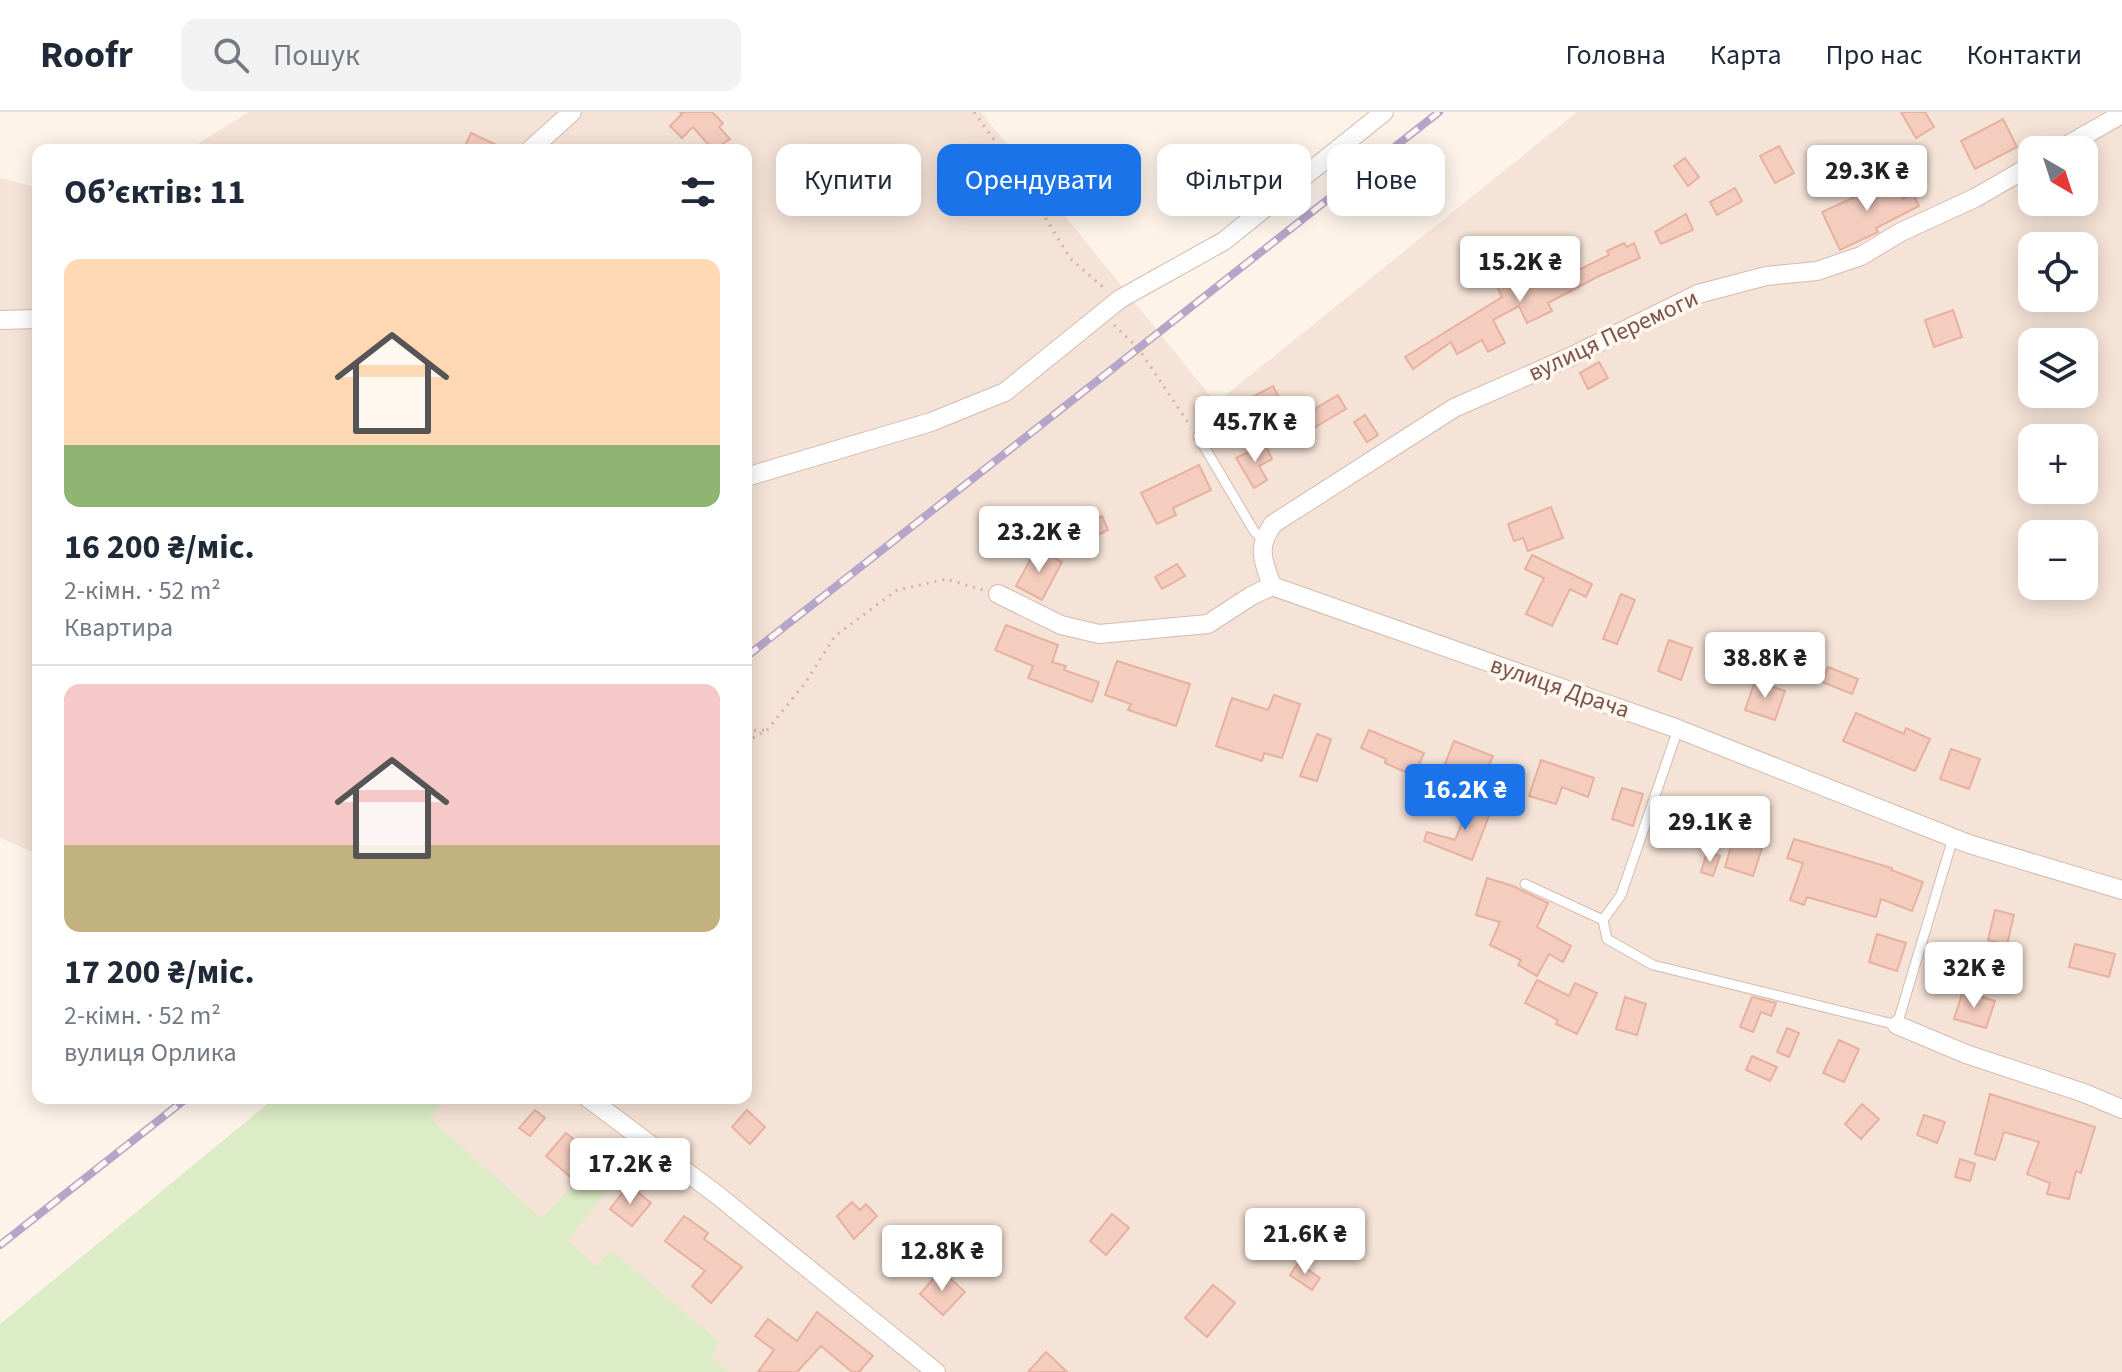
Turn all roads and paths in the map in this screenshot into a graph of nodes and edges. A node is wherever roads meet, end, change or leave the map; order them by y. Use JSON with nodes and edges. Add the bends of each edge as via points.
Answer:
{"nodes":[{"id":1,"x":572,"y":112,"type":"edge"},
{"id":2,"x":974,"y":112,"type":"edge"},
{"id":3,"x":1384,"y":112,"type":"edge"},
{"id":4,"x":2122,"y":114,"type":"edge"},
{"id":5,"x":2084,"y":136,"type":"edge"},
{"id":6,"x":537,"y":144,"type":"edge"},
{"id":7,"x":2018,"y":173,"type":"edge"},
{"id":8,"x":1115,"y":304,"type":"junction"},
{"id":9,"x":32,"y":319,"type":"edge"},
{"id":10,"x":0,"y":320,"type":"edge"},
{"id":11,"x":1198,"y":436,"type":"joint"},
{"id":12,"x":752,"y":475,"type":"edge"},
{"id":13,"x":1262,"y":539,"type":"junction"},
{"id":14,"x":1272,"y":586,"type":"junction"},
{"id":15,"x":998,"y":594,"type":"joint"},
{"id":16,"x":1678,"y":729,"type":"junction"},
{"id":17,"x":767,"y":730,"type":"junction"},
{"id":18,"x":752,"y":731,"type":"edge"},
{"id":19,"x":752,"y":739,"type":"edge"},
{"id":20,"x":1953,"y":838,"type":"junction"},
{"id":21,"x":1525,"y":884,"type":"dead end"},
{"id":22,"x":2122,"y":890,"type":"edge"},
{"id":23,"x":1603,"y":920,"type":"junction"},
{"id":24,"x":1897,"y":1025,"type":"junction"},
{"id":25,"x":596,"y":1104,"type":"edge"},
{"id":26,"x":2122,"y":1109,"type":"edge"},
{"id":27,"x":936,"y":1372,"type":"edge"}],
"edges":[{"from":1,"to":6,"type":"street"},
{"from":2,"to":8,"type":"path","via":[[1070,258]]},
{"from":3,"to":8,"type":"street","via":[[1224,241]]},
{"from":4,"to":5,"type":"street"},
{"from":7,"to":13,"type":"street","name":"вулиця Перемоги","via":[[1861,256],[1817,271],[1766,276],[1698,294],[1454,408],[1273,524]]},
{"from":8,"to":11,"type":"path","via":[[1115,327],[1138,348]]},
{"from":8,"to":12,"type":"street","via":[[1005,392],[931,422]]},
{"from":9,"to":10,"type":"street"},
{"from":11,"to":13,"type":"lane"},
{"from":13,"to":14,"type":"street"},
{"from":14,"to":15,"type":"street","via":[[1208,624],[1099,634],[1061,625]]},
{"from":14,"to":16,"type":"street","name":"вулиця Драча"},
{"from":15,"to":17,"type":"path","via":[[946,579],[897,590],[835,636]]},
{"from":16,"to":20,"type":"street","name":"вулиця Драча"},
{"from":16,"to":23,"type":"lane","via":[[1621,895]]},
{"from":17,"to":18,"type":"path"},
{"from":17,"to":19,"type":"path"},
{"from":20,"to":22,"type":"street","name":"вулиця Драча"},
{"from":20,"to":24,"type":"lane"},
{"from":21,"to":23,"type":"lane"},
{"from":23,"to":24,"type":"lane","via":[[1607,939],[1653,965]]},
{"from":24,"to":26,"type":"street"},
{"from":25,"to":27,"type":"street"}]}
